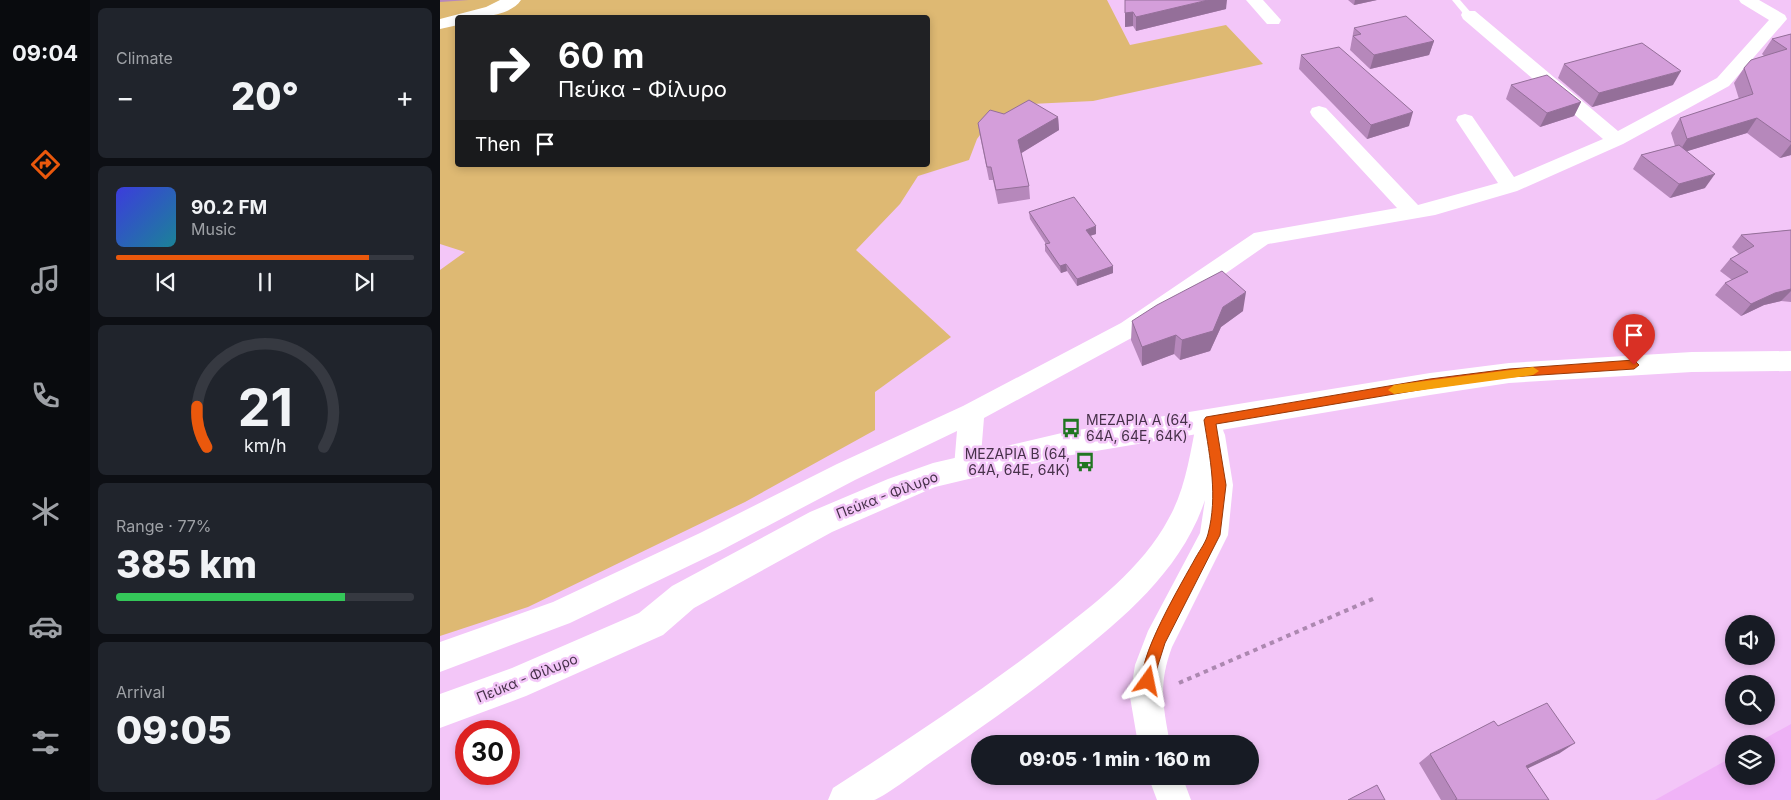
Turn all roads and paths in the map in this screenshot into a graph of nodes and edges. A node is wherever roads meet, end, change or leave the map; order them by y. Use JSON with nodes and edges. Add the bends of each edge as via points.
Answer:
{"nodes":[{"id":1,"x":513,"y":0,"type":"edge"},
{"id":2,"x":1254,"y":0,"type":"edge"},
{"id":3,"x":1456,"y":0,"type":"edge"},
{"id":4,"x":1747,"y":0,"type":"edge"},
{"id":5,"x":475,"y":15,"type":"edge"},
{"id":6,"x":1469,"y":15,"type":"joint"},
{"id":7,"x":1273,"y":20,"type":"dead end"},
{"id":8,"x":455,"y":21,"type":"edge"},
{"id":9,"x":1785,"y":22,"type":"edge"},
{"id":10,"x":440,"y":24,"type":"edge"},
{"id":11,"x":1318,"y":112,"type":"dead end"},
{"id":12,"x":1465,"y":120,"type":"dead end"},
{"id":13,"x":1616,"y":140,"type":"junction"},
{"id":14,"x":1510,"y":186,"type":"junction"},
{"id":15,"x":1413,"y":212,"type":"junction"},
{"id":16,"x":1791,"y":361,"type":"edge"},
{"id":17,"x":972,"y":413,"type":"junction"},
{"id":18,"x":1210,"y":420,"type":"junction"},
{"id":19,"x":967,"y":467,"type":"junction"},
{"id":20,"x":1375,"y":598,"type":"dead end"},
{"id":21,"x":440,"y":657,"type":"edge"},
{"id":22,"x":1146,"y":697,"type":"junction"},
{"id":23,"x":440,"y":711,"type":"edge"},
{"id":24,"x":1152,"y":735,"type":"edge"},
{"id":25,"x":1168,"y":785,"type":"edge"},
{"id":26,"x":845,"y":800,"type":"edge"},
{"id":27,"x":1174,"y":800,"type":"edge"}],
"edges":[{"from":1,"to":5,"type":"street"},
{"from":2,"to":7,"type":"street"},
{"from":3,"to":6,"type":"lane"},
{"from":4,"to":9,"type":"street"},
{"from":6,"to":13,"type":"street"},
{"from":8,"to":10,"type":"street"},
{"from":9,"to":13,"type":"street","via":[[1723,82]]},
{"from":11,"to":15,"type":"street"},
{"from":12,"to":14,"type":"street"},
{"from":13,"to":14,"type":"street"},
{"from":14,"to":15,"type":"street"},
{"from":15,"to":17,"type":"street","via":[[1262,238],[1129,329]]},
{"from":16,"to":18,"type":"main road","name":"Πεύκα - Φίλυρο","via":[[1692,362],[1509,373]]},
{"from":17,"to":19,"type":"street"},
{"from":17,"to":21,"type":"street","via":[[560,613]]},
{"from":18,"to":19,"type":"main road","name":"Πεύκα - Φίλυρο","via":[[1038,449]]},
{"from":18,"to":22,"type":"street","via":[[1220,485],[1214,535],[1159,641],[1150,665]]},
{"from":18,"to":26,"type":"street","via":[[1194,494],[1179,528],[1135,587],[1001,695]]},
{"from":19,"to":23,"type":"main road","name":"Πεύκα - Φίλυρο","via":[[898,488],[821,522],[683,598],[644,627],[514,684]]},
{"from":20,"to":22,"type":"path"},
{"from":22,"to":24,"type":"street"},
{"from":25,"to":27,"type":"street"}]}
